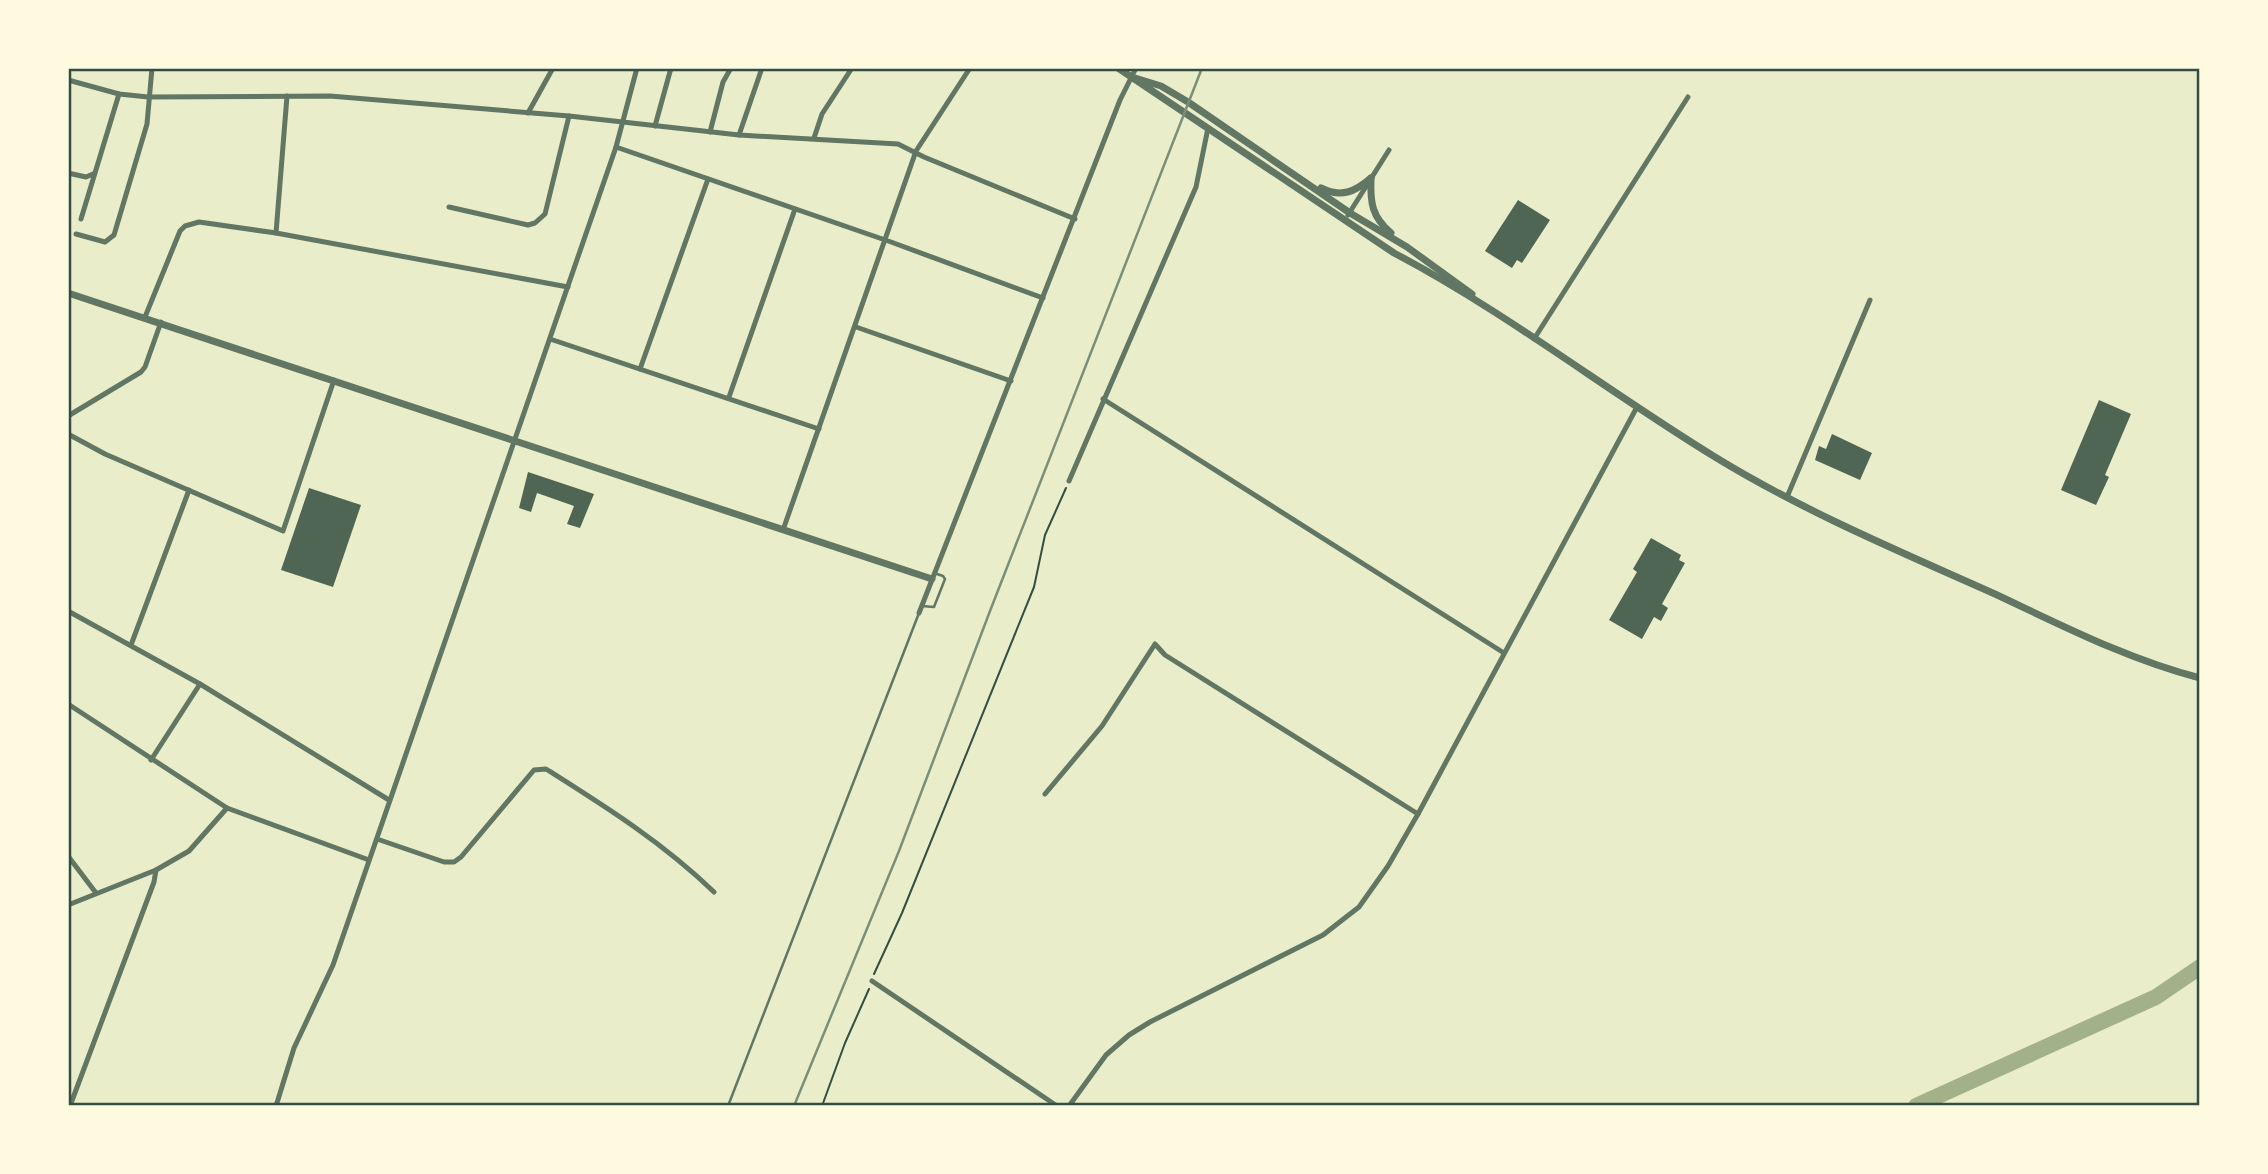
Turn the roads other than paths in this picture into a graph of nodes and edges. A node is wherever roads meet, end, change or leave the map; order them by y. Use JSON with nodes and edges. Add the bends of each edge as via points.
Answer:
{"nodes":[{"id":1,"x":152,"y":68,"type":"edge"},
{"id":2,"x":637,"y":68,"type":"edge"},
{"id":3,"x":671,"y":68,"type":"edge"},
{"id":4,"x":731,"y":68,"type":"edge"},
{"id":5,"x":762,"y":68,"type":"edge"},
{"id":6,"x":852,"y":68,"type":"edge"},
{"id":7,"x":970,"y":68,"type":"edge"},
{"id":8,"x":1118,"y":68,"type":"edge"},
{"id":9,"x":1136,"y":68,"type":"edge"},
{"id":10,"x":552,"y":69,"type":"edge"},
{"id":11,"x":1131,"y":77,"type":"junction"},
{"id":12,"x":68,"y":80,"type":"edge"},
{"id":13,"x":119,"y":94,"type":"junction"},
{"id":14,"x":287,"y":96,"type":"junction"},
{"id":15,"x":148,"y":97,"type":"junction"},
{"id":16,"x":1688,"y":97,"type":"dead end"},
{"id":17,"x":528,"y":113,"type":"junction"},
{"id":18,"x":569,"y":116,"type":"junction"},
{"id":19,"x":623,"y":122,"type":"junction"},
{"id":20,"x":655,"y":126,"type":"junction"},
{"id":21,"x":1208,"y":128,"type":"junction"},
{"id":22,"x":710,"y":132,"type":"junction"},
{"id":23,"x":739,"y":135,"type":"junction"},
{"id":24,"x":814,"y":138,"type":"junction"},
{"id":25,"x":616,"y":147,"type":"junction"},
{"id":26,"x":1389,"y":150,"type":"dead end"},
{"id":27,"x":916,"y":151,"type":"junction"},
{"id":28,"x":68,"y":173,"type":"edge"},
{"id":29,"x":93,"y":174,"type":"junction"},
{"id":30,"x":708,"y":178,"type":"junction"},
{"id":31,"x":1371,"y":178,"type":"junction"},
{"id":32,"x":1305,"y":180,"type":"junction"},
{"id":33,"x":449,"y":208,"type":"dead end"},
{"id":34,"x":795,"y":209,"type":"junction"},
{"id":35,"x":1350,"y":213,"type":"junction"},
{"id":36,"x":80,"y":219,"type":"dead end"},
{"id":37,"x":1074,"y":219,"type":"junction"},
{"id":38,"x":1344,"y":221,"type":"junction"},
{"id":39,"x":276,"y":233,"type":"junction"},
{"id":40,"x":76,"y":234,"type":"dead end"},
{"id":41,"x":884,"y":240,"type":"junction"},
{"id":42,"x":1407,"y":247,"type":"junction"},
{"id":43,"x":568,"y":287,"type":"junction"},
{"id":44,"x":68,"y":293,"type":"edge"},
{"id":45,"x":1043,"y":298,"type":"junction"},
{"id":46,"x":1870,"y":300,"type":"dead end"},
{"id":47,"x":1499,"y":316,"type":"junction"},
{"id":48,"x":145,"y":317,"type":"junction"},
{"id":49,"x":160,"y":322,"type":"junction"},
{"id":50,"x":856,"y":327,"type":"junction"},
{"id":51,"x":550,"y":339,"type":"junction"},
{"id":52,"x":1534,"y":339,"type":"junction"},
{"id":53,"x":640,"y":369,"type":"junction"},
{"id":54,"x":334,"y":380,"type":"junction"},
{"id":55,"x":1011,"y":381,"type":"junction"},
{"id":56,"x":729,"y":397,"type":"junction"},
{"id":57,"x":1103,"y":399,"type":"junction"},
{"id":58,"x":1637,"y":407,"type":"junction"},
{"id":59,"x":68,"y":416,"type":"edge"},
{"id":60,"x":819,"y":429,"type":"junction"},
{"id":61,"x":68,"y":434,"type":"edge"},
{"id":62,"x":515,"y":441,"type":"junction"},
{"id":63,"x":1069,"y":481,"type":"road end"},
{"id":64,"x":189,"y":490,"type":"junction"},
{"id":65,"x":1787,"y":497,"type":"junction"},
{"id":66,"x":783,"y":530,"type":"junction"},
{"id":67,"x":933,"y":576,"type":"junction"},
{"id":68,"x":921,"y":610,"type":"junction"},
{"id":69,"x":68,"y":611,"type":"edge"},
{"id":70,"x":131,"y":645,"type":"junction"},
{"id":71,"x":1504,"y":653,"type":"junction"},
{"id":72,"x":2200,"y":678,"type":"edge"},
{"id":73,"x":200,"y":684,"type":"junction"},
{"id":74,"x":68,"y":704,"type":"edge"},
{"id":75,"x":151,"y":760,"type":"junction"},
{"id":76,"x":1045,"y":794,"type":"dead end"},
{"id":77,"x":389,"y":800,"type":"junction"},
{"id":78,"x":227,"y":808,"type":"junction"},
{"id":79,"x":1418,"y":814,"type":"junction"},
{"id":80,"x":377,"y":839,"type":"junction"},
{"id":81,"x":68,"y":856,"type":"edge"},
{"id":82,"x":369,"y":860,"type":"junction"},
{"id":83,"x":156,"y":870,"type":"junction"},
{"id":84,"x":714,"y":892,"type":"dead end"},
{"id":85,"x":96,"y":893,"type":"junction"},
{"id":86,"x":68,"y":905,"type":"edge"},
{"id":87,"x":872,"y":981,"type":"road end"},
{"id":88,"x":70,"y":1106,"type":"edge"},
{"id":89,"x":276,"y":1106,"type":"edge"},
{"id":90,"x":728,"y":1106,"type":"edge"},
{"id":91,"x":1057,"y":1106,"type":"edge"},
{"id":92,"x":1069,"y":1106,"type":"edge"}],
"edges":[{"from":1,"to":15,"type":"street"},
{"from":2,"to":19,"type":"street"},
{"from":3,"to":20,"type":"street"},
{"from":4,"to":22,"type":"street"},
{"from":5,"to":23,"type":"street"},
{"from":6,"to":24,"type":"street","via":[[822,114]]},
{"from":7,"to":27,"type":"street"},
{"from":8,"to":11,"type":"street"},
{"from":9,"to":11,"type":"street"},
{"from":10,"to":17,"type":"street"},
{"from":11,"to":21,"type":"street"},
{"from":11,"to":32,"type":"street","via":[[1161,86]]},
{"from":11,"to":37,"type":"street"},
{"from":12,"to":13,"type":"street"},
{"from":13,"to":15,"type":"street"},
{"from":13,"to":29,"type":"street"},
{"from":14,"to":15,"type":"street"},
{"from":14,"to":17,"type":"street"},
{"from":14,"to":39,"type":"street"},
{"from":15,"to":40,"type":"street","via":[[148,124],[114,234],[105,242]]},
{"from":16,"to":52,"type":"street"},
{"from":17,"to":18,"type":"street"},
{"from":18,"to":19,"type":"street"},
{"from":18,"to":33,"type":"street","via":[[541,219],[528,225]]},
{"from":19,"to":20,"type":"street"},
{"from":19,"to":25,"type":"street"},
{"from":20,"to":22,"type":"street"},
{"from":21,"to":38,"type":"street"},
{"from":21,"to":57,"type":"street","via":[[1196,187]]},
{"from":22,"to":23,"type":"street"},
{"from":23,"to":24,"type":"street"},
{"from":24,"to":27,"type":"street","via":[[898,144]]},
{"from":25,"to":30,"type":"street"},
{"from":25,"to":43,"type":"street"},
{"from":26,"to":31,"type":"street"},
{"from":27,"to":37,"type":"street"},
{"from":27,"to":41,"type":"street"},
{"from":28,"to":29,"type":"street"},
{"from":29,"to":36,"type":"street"},
{"from":30,"to":34,"type":"street"},
{"from":30,"to":53,"type":"street"},
{"from":31,"to":32,"type":"street","via":[[1345,194],[1331,193]]},
{"from":31,"to":35,"type":"street"},
{"from":31,"to":42,"type":"street","via":[[1372,211]]},
{"from":32,"to":35,"type":"street"},
{"from":34,"to":41,"type":"street"},
{"from":34,"to":56,"type":"street"},
{"from":35,"to":38,"type":"street"},
{"from":35,"to":42,"type":"street"},
{"from":37,"to":45,"type":"street"},
{"from":38,"to":47,"type":"street"},
{"from":39,"to":43,"type":"street"},
{"from":39,"to":48,"type":"street","via":[[199,222],[185,226]]},
{"from":41,"to":45,"type":"street"},
{"from":41,"to":50,"type":"street"},
{"from":42,"to":47,"type":"street"},
{"from":43,"to":51,"type":"street"},
{"from":44,"to":48,"type":"street"},
{"from":45,"to":55,"type":"street"},
{"from":46,"to":65,"type":"street"},
{"from":47,"to":52,"type":"street"},
{"from":48,"to":49,"type":"street"},
{"from":49,"to":54,"type":"street"},
{"from":49,"to":59,"type":"street","via":[[141,372]]},
{"from":50,"to":55,"type":"street"},
{"from":50,"to":60,"type":"street"},
{"from":51,"to":53,"type":"street"},
{"from":51,"to":62,"type":"street"},
{"from":52,"to":58,"type":"street"},
{"from":53,"to":56,"type":"street"},
{"from":54,"to":62,"type":"street"},
{"from":54,"to":64,"type":"street","via":[[283,531]]},
{"from":55,"to":67,"type":"street"},
{"from":56,"to":60,"type":"street"},
{"from":57,"to":63,"type":"street"},
{"from":57,"to":71,"type":"street"},
{"from":58,"to":65,"type":"street"},
{"from":58,"to":71,"type":"street"},
{"from":60,"to":66,"type":"street"},
{"from":61,"to":64,"type":"street"},
{"from":62,"to":66,"type":"street"},
{"from":62,"to":77,"type":"street"},
{"from":64,"to":70,"type":"street"},
{"from":65,"to":72,"type":"street","via":[[2084,635]]},
{"from":66,"to":67,"type":"street"},
{"from":67,"to":68,"type":"street"},
{"from":67,"to":68,"type":"lane","via":[[945,579],[934,607]]},
{"from":68,"to":90,"type":"lane"},
{"from":69,"to":70,"type":"street"},
{"from":70,"to":73,"type":"street"},
{"from":71,"to":79,"type":"street"},
{"from":73,"to":75,"type":"street"},
{"from":73,"to":77,"type":"street"},
{"from":74,"to":75,"type":"street"},
{"from":75,"to":78,"type":"street"},
{"from":76,"to":79,"type":"street","via":[[1102,726],[1155,645],[1164,655]]},
{"from":77,"to":80,"type":"street"},
{"from":78,"to":82,"type":"street"},
{"from":78,"to":83,"type":"street","via":[[189,851]]},
{"from":79,"to":92,"type":"street","via":[[1359,907],[1323,935],[1129,1035],[1106,1055]]},
{"from":80,"to":82,"type":"street"},
{"from":80,"to":84,"type":"street","via":[[454,862],[534,771],[546,769],[621,815],[681,859]]},
{"from":81,"to":85,"type":"street"},
{"from":82,"to":89,"type":"street","via":[[333,965],[294,1048]]},
{"from":83,"to":85,"type":"street"},
{"from":83,"to":88,"type":"street"},
{"from":85,"to":86,"type":"street"},
{"from":87,"to":91,"type":"street"}]}
